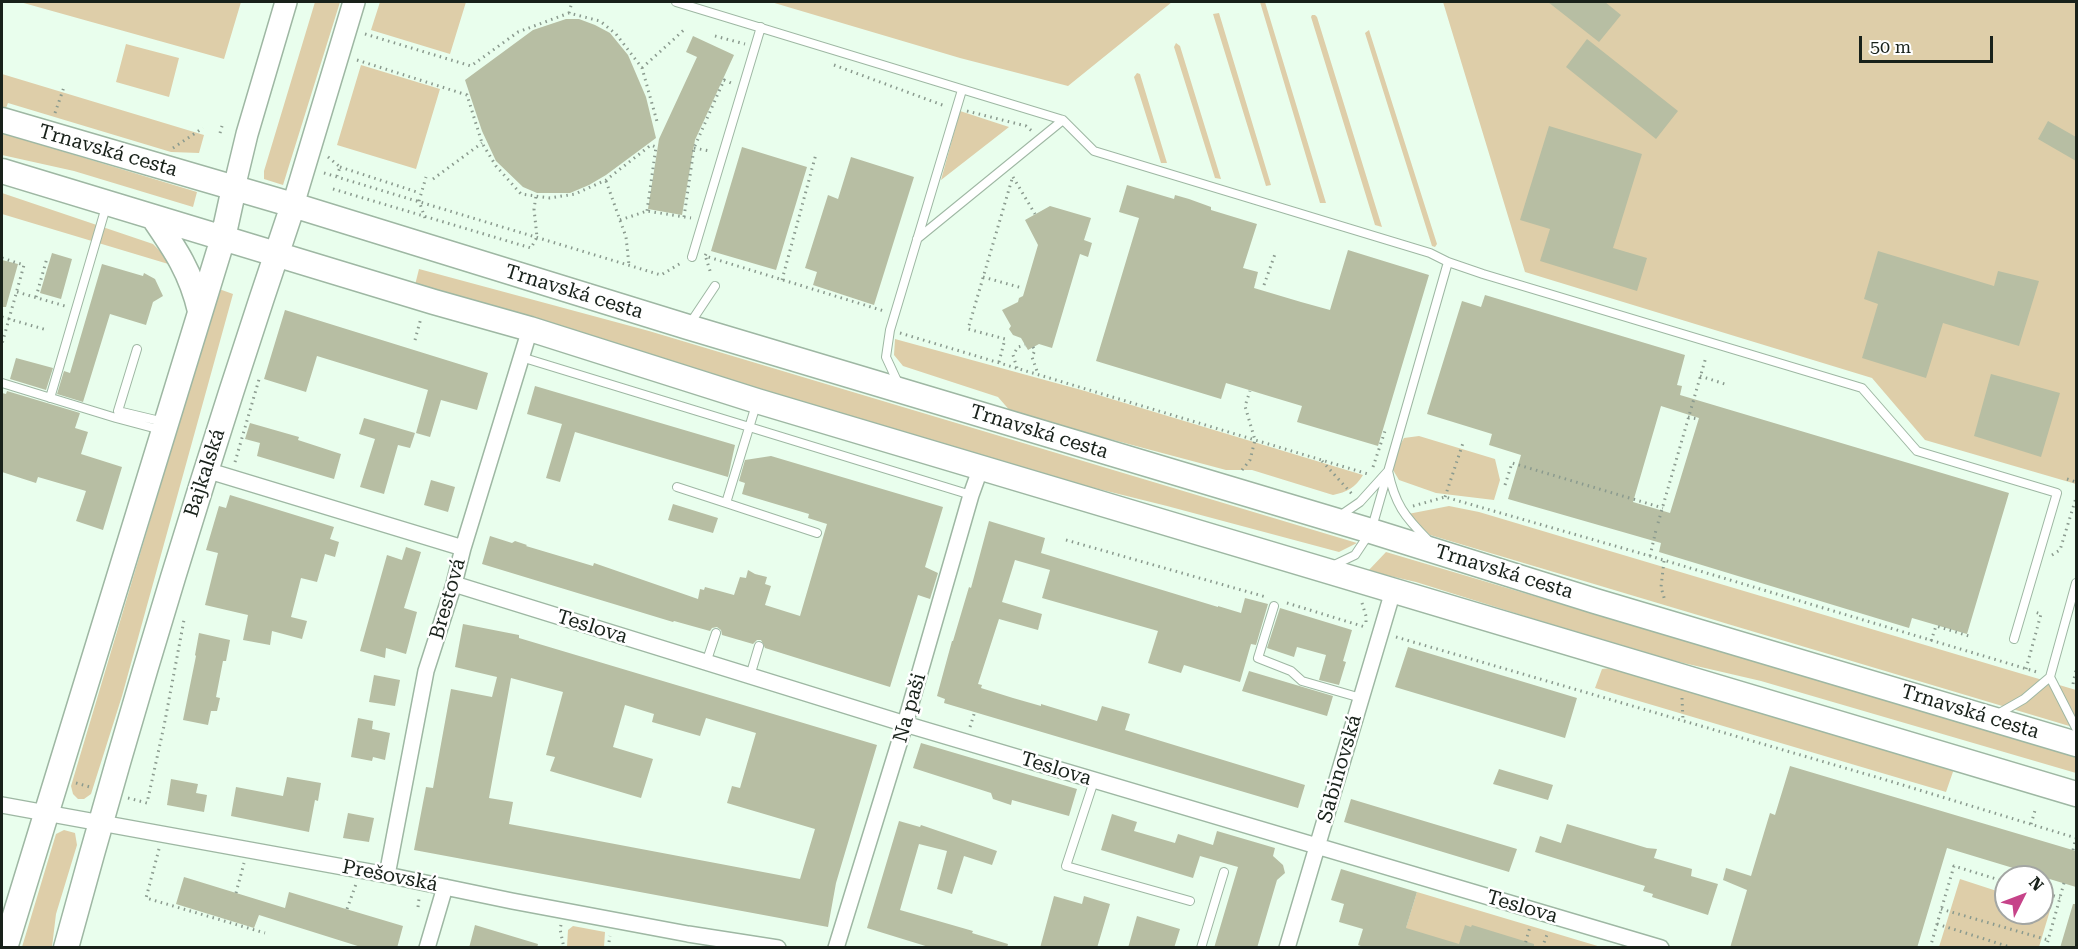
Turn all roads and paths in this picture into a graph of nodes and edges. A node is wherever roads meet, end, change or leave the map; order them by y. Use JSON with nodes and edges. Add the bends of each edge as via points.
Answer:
{"nodes":[{"id":1,"x":286,"y":2,"type":"edge"},
{"id":2,"x":354,"y":2,"type":"edge"},
{"id":3,"x":572,"y":2,"type":"edge"},
{"id":4,"x":676,"y":2,"type":"edge"},
{"id":5,"x":569,"y":13,"type":"junction"},
{"id":6,"x":761,"y":27,"type":"junction"},
{"id":7,"x":685,"y":29,"type":"dead end"},
{"id":8,"x":364,"y":34,"type":"dead end"},
{"id":9,"x":715,"y":36,"type":"dead end"},
{"id":10,"x":759,"y":40,"type":"junction"},
{"id":11,"x":357,"y":60,"type":"dead end"},
{"id":12,"x":834,"y":65,"type":"dead end"},
{"id":13,"x":642,"y":68,"type":"junction"},
{"id":14,"x":736,"y":85,"type":"dead end"},
{"id":15,"x":64,"y":87,"type":"dead end"},
{"id":16,"x":962,"y":90,"type":"junction"},
{"id":17,"x":957,"y":108,"type":"junction"},
{"id":18,"x":942,"y":115,"type":"dead end"},
{"id":19,"x":2,"y":120,"type":"edge"},
{"id":20,"x":53,"y":120,"type":"dead end"},
{"id":21,"x":1063,"y":120,"type":"junction"},
{"id":22,"x":658,"y":125,"type":"dead end"},
{"id":23,"x":222,"y":126,"type":"dead end"},
{"id":24,"x":203,"y":128,"type":"dead end"},
{"id":25,"x":220,"y":133,"type":"dead end"},
{"id":26,"x":1041,"y":138,"type":"junction"},
{"id":27,"x":482,"y":143,"type":"junction"},
{"id":28,"x":694,"y":148,"type":"junction"},
{"id":29,"x":164,"y":154,"type":"dead end"},
{"id":30,"x":722,"y":154,"type":"junction"},
{"id":31,"x":816,"y":154,"type":"dead end"},
{"id":32,"x":328,"y":157,"type":"dead end"},
{"id":33,"x":1013,"y":160,"type":"junction"},
{"id":34,"x":340,"y":167,"type":"junction"},
{"id":35,"x":2,"y":171,"type":"edge"},
{"id":36,"x":324,"y":172,"type":"dead end"},
{"id":37,"x":337,"y":176,"type":"junction"},
{"id":38,"x":426,"y":177,"type":"dead end"},
{"id":39,"x":1012,"y":177,"type":"junction"},
{"id":40,"x":433,"y":179,"type":"dead end"},
{"id":41,"x":606,"y":180,"type":"junction"},
{"id":42,"x":234,"y":188,"type":"junction"},
{"id":43,"x":333,"y":189,"type":"dead end"},
{"id":44,"x":420,"y":193,"type":"junction"},
{"id":45,"x":536,"y":196,"type":"junction"},
{"id":46,"x":418,"y":201,"type":"junction"},
{"id":47,"x":108,"y":203,"type":"junction"},
{"id":48,"x":293,"y":205,"type":"junction"},
{"id":49,"x":647,"y":211,"type":"junction"},
{"id":50,"x":1035,"y":214,"type":"dead end"},
{"id":51,"x":153,"y":217,"type":"junction"},
{"id":52,"x":684,"y":217,"type":"junction"},
{"id":53,"x":425,"y":218,"type":"junction"},
{"id":54,"x":696,"y":219,"type":"dead end"},
{"id":55,"x":620,"y":220,"type":"junction"},
{"id":56,"x":537,"y":237,"type":"junction"},
{"id":57,"x":223,"y":238,"type":"junction"},
{"id":58,"x":917,"y":239,"type":"junction"},
{"id":59,"x":276,"y":254,"type":"junction"},
{"id":60,"x":1275,"y":254,"type":"dead end"},
{"id":61,"x":705,"y":256,"type":"junction"},
{"id":62,"x":692,"y":257,"type":"junction"},
{"id":63,"x":2,"y":258,"type":"edge"},
{"id":64,"x":47,"y":258,"type":"dead end"},
{"id":65,"x":1448,"y":262,"type":"junction"},
{"id":66,"x":629,"y":265,"type":"junction"},
{"id":67,"x":983,"y":277,"type":"junction"},
{"id":68,"x":782,"y":280,"type":"junction"},
{"id":69,"x":1264,"y":285,"type":"dead end"},
{"id":70,"x":715,"y":286,"type":"joint"},
{"id":71,"x":1022,"y":288,"type":"dead end"},
{"id":72,"x":17,"y":292,"type":"junction"},
{"id":73,"x":36,"y":297,"type":"junction"},
{"id":74,"x":76,"y":309,"type":"junction"},
{"id":75,"x":200,"y":311,"type":"junction"},
{"id":76,"x":886,"y":312,"type":"dead end"},
{"id":77,"x":422,"y":314,"type":"dead end"},
{"id":78,"x":2,"y":317,"type":"edge"},
{"id":79,"x":9,"y":319,"type":"junction"},
{"id":80,"x":688,"y":327,"type":"junction"},
{"id":81,"x":530,"y":329,"type":"junction"},
{"id":82,"x":47,"y":330,"type":"dead end"},
{"id":83,"x":890,"y":330,"type":"junction"},
{"id":84,"x":415,"y":340,"type":"dead end"},
{"id":85,"x":2,"y":344,"type":"edge"},
{"id":86,"x":1025,"y":345,"type":"dead end"},
{"id":87,"x":1033,"y":347,"type":"dead end"},
{"id":88,"x":137,"y":350,"type":"dead end"},
{"id":89,"x":521,"y":357,"type":"junction"},
{"id":90,"x":1706,"y":357,"type":"dead end"},
{"id":91,"x":999,"y":363,"type":"junction"},
{"id":92,"x":1017,"y":368,"type":"junction"},
{"id":93,"x":261,"y":373,"type":"dead end"},
{"id":94,"x":1038,"y":374,"type":"junction"},
{"id":95,"x":1700,"y":376,"type":"junction"},
{"id":96,"x":2,"y":383,"type":"edge"},
{"id":97,"x":1728,"y":385,"type":"dead end"},
{"id":98,"x":901,"y":390,"type":"junction"},
{"id":99,"x":1250,"y":391,"type":"dead end"},
{"id":100,"x":50,"y":398,"type":"junction"},
{"id":101,"x":757,"y":401,"type":"junction"},
{"id":102,"x":117,"y":415,"type":"junction"},
{"id":103,"x":1688,"y":417,"type":"junction"},
{"id":104,"x":1698,"y":419,"type":"dead end"},
{"id":105,"x":165,"y":426,"type":"junction"},
{"id":106,"x":749,"y":426,"type":"junction"},
{"id":107,"x":1255,"y":440,"type":"junction"},
{"id":108,"x":1463,"y":443,"type":"dead end"},
{"id":109,"x":1321,"y":460,"type":"junction"},
{"id":110,"x":981,"y":467,"type":"junction"},
{"id":111,"x":206,"y":470,"type":"junction"},
{"id":112,"x":1388,"y":471,"type":"junction"},
{"id":113,"x":1240,"y":472,"type":"dead end"},
{"id":114,"x":1370,"y":475,"type":"dead end"},
{"id":115,"x":231,"y":477,"type":"junction"},
{"id":116,"x":2067,"y":479,"type":"dead end"},
{"id":117,"x":2076,"y":482,"type":"edge"},
{"id":118,"x":1505,"y":485,"type":"dead end"},
{"id":119,"x":677,"y":487,"type":"dead end"},
{"id":120,"x":971,"y":495,"type":"junction"},
{"id":121,"x":1346,"y":497,"type":"dead end"},
{"id":122,"x":1445,"y":497,"type":"junction"},
{"id":123,"x":2076,"y":498,"type":"edge"},
{"id":124,"x":726,"y":503,"type":"junction"},
{"id":125,"x":1409,"y":507,"type":"dead end"},
{"id":126,"x":1663,"y":508,"type":"junction"},
{"id":127,"x":1332,"y":520,"type":"junction"},
{"id":128,"x":1658,"y":523,"type":"dead end"},
{"id":129,"x":1656,"y":530,"type":"dead end"},
{"id":130,"x":1371,"y":531,"type":"junction"},
{"id":131,"x":817,"y":533,"type":"dead end"},
{"id":132,"x":1066,"y":540,"type":"dead end"},
{"id":133,"x":463,"y":548,"type":"junction"},
{"id":134,"x":1439,"y":552,"type":"junction"},
{"id":135,"x":1650,"y":556,"type":"junction"},
{"id":136,"x":2046,"y":558,"type":"dead end"},
{"id":137,"x":1324,"y":570,"type":"junction"},
{"id":138,"x":2076,"y":583,"type":"edge"},
{"id":139,"x":454,"y":584,"type":"junction"},
{"id":140,"x":1393,"y":591,"type":"junction"},
{"id":141,"x":1355,"y":598,"type":"dead end"},
{"id":142,"x":1275,"y":603,"type":"joint"},
{"id":143,"x":1287,"y":603,"type":"dead end"},
{"id":144,"x":2031,"y":611,"type":"dead end"},
{"id":145,"x":185,"y":614,"type":"dead end"},
{"id":146,"x":1365,"y":627,"type":"junction"},
{"id":147,"x":1381,"y":632,"type":"junction"},
{"id":148,"x":716,"y":633,"type":"dead end"},
{"id":149,"x":1969,"y":636,"type":"dead end"},
{"id":150,"x":2014,"y":639,"type":"dead end"},
{"id":151,"x":1405,"y":640,"type":"dead end"},
{"id":152,"x":1931,"y":641,"type":"junction"},
{"id":153,"x":759,"y":646,"type":"dead end"},
{"id":154,"x":706,"y":663,"type":"junction"},
{"id":155,"x":2026,"y":669,"type":"junction"},
{"id":156,"x":2076,"y":670,"type":"edge"},
{"id":157,"x":2038,"y":673,"type":"dead end"},
{"id":158,"x":750,"y":676,"type":"junction"},
{"id":159,"x":2050,"y":677,"type":"junction"},
{"id":160,"x":2073,"y":684,"type":"dead end"},
{"id":161,"x":1361,"y":698,"type":"junction"},
{"id":162,"x":975,"y":711,"type":"dead end"},
{"id":163,"x":1991,"y":718,"type":"junction"},
{"id":164,"x":905,"y":724,"type":"junction"},
{"id":165,"x":970,"y":727,"type":"dead end"},
{"id":166,"x":2076,"y":728,"type":"edge"},
{"id":167,"x":2076,"y":744,"type":"edge"},
{"id":168,"x":56,"y":777,"type":"junction"},
{"id":169,"x":1094,"y":781,"type":"junction"},
{"id":170,"x":108,"y":793,"type":"junction"},
{"id":171,"x":2076,"y":794,"type":"edge"},
{"id":172,"x":2,"y":805,"type":"edge"},
{"id":173,"x":2037,"y":807,"type":"dead end"},
{"id":174,"x":45,"y":813,"type":"junction"},
{"id":175,"x":100,"y":823,"type":"junction"},
{"id":176,"x":2031,"y":824,"type":"junction"},
{"id":177,"x":2076,"y":838,"type":"edge"},
{"id":178,"x":160,"y":845,"type":"dead end"},
{"id":179,"x":1317,"y":847,"type":"junction"},
{"id":180,"x":2073,"y":850,"type":"dead end"},
{"id":181,"x":245,"y":861,"type":"dead end"},
{"id":182,"x":1224,"y":872,"type":"dead end"},
{"id":183,"x":387,"y":875,"type":"junction"},
{"id":184,"x":1994,"y":878,"type":"edge"},
{"id":185,"x":356,"y":882,"type":"dead end"},
{"id":186,"x":2064,"y":883,"type":"dead end"},
{"id":187,"x":445,"y":887,"type":"junction"},
{"id":188,"x":236,"y":893,"type":"dead end"},
{"id":189,"x":2054,"y":896,"type":"edge"},
{"id":190,"x":2060,"y":898,"type":"junction"},
{"id":191,"x":419,"y":899,"type":"dead end"},
{"id":192,"x":1190,"y":901,"type":"dead end"},
{"id":193,"x":418,"y":907,"type":"dead end"},
{"id":194,"x":347,"y":909,"type":"dead end"},
{"id":195,"x":1941,"y":909,"type":"junction"},
{"id":196,"x":1532,"y":922,"type":"dead end"},
{"id":197,"x":1937,"y":924,"type":"junction"},
{"id":198,"x":1549,"y":927,"type":"dead end"},
{"id":199,"x":611,"y":929,"type":"dead end"},
{"id":200,"x":265,"y":933,"type":"dead end"},
{"id":201,"x":2048,"y":940,"type":"junction"},
{"id":202,"x":773,"y":947,"type":"edge"},
{"id":203,"x":5,"y":948,"type":"edge"},
{"id":204,"x":66,"y":948,"type":"edge"},
{"id":205,"x":427,"y":948,"type":"edge"},
{"id":206,"x":608,"y":948,"type":"edge"},
{"id":207,"x":836,"y":948,"type":"edge"},
{"id":208,"x":1201,"y":948,"type":"edge"},
{"id":209,"x":1287,"y":948,"type":"edge"},
{"id":210,"x":1524,"y":948,"type":"edge"},
{"id":211,"x":1542,"y":948,"type":"edge"},
{"id":212,"x":1661,"y":948,"type":"edge"},
{"id":213,"x":1930,"y":948,"type":"edge"},
{"id":214,"x":2013,"y":948,"type":"edge"},
{"id":215,"x":2046,"y":948,"type":"edge"}],
"edges":[{"from":1,"to":42,"type":"main road"},
{"from":2,"to":48,"type":"main road","name":"Bajkalská"},
{"from":3,"to":5,"type":"path"},
{"from":4,"to":6,"type":"lane"},
{"from":5,"to":8,"type":"path","via":[[518,32],[471,66]]},
{"from":5,"to":13,"type":"path","via":[[600,21],[616,34]]},
{"from":6,"to":10,"type":"lane"},
{"from":6,"to":16,"type":"lane"},
{"from":7,"to":13,"type":"path"},
{"from":9,"to":10,"type":"path","via":[[745,44]]},
{"from":10,"to":30,"type":"lane"},
{"from":11,"to":27,"type":"path","via":[[467,95]]},
{"from":12,"to":18,"type":"path","via":[[945,104]]},
{"from":13,"to":22,"type":"path"},
{"from":14,"to":28,"type":"path","via":[[724,80]]},
{"from":15,"to":20,"type":"path"},
{"from":16,"to":17,"type":"lane"},
{"from":16,"to":21,"type":"lane"},
{"from":17,"to":26,"type":"path","via":[[1026,126]]},
{"from":17,"to":58,"type":"lane"},
{"from":19,"to":42,"type":"main road","name":"Trnavská cesta"},
{"from":21,"to":26,"type":"lane"},
{"from":21,"to":65,"type":"lane","via":[[1094,151],[1430,253]]},
{"from":23,"to":25,"type":"path"},
{"from":24,"to":29,"type":"path"},
{"from":26,"to":33,"type":"lane"},
{"from":27,"to":40,"type":"path"},
{"from":27,"to":45,"type":"path","via":[[521,194]]},
{"from":28,"to":30,"type":"path"},
{"from":28,"to":52,"type":"path"},
{"from":30,"to":62,"type":"lane"},
{"from":31,"to":68,"type":"path"},
{"from":32,"to":34,"type":"path"},
{"from":33,"to":39,"type":"path"},
{"from":33,"to":58,"type":"lane"},
{"from":34,"to":37,"type":"path"},
{"from":34,"to":44,"type":"path"},
{"from":35,"to":47,"type":"main road"},
{"from":36,"to":37,"type":"path"},
{"from":37,"to":46,"type":"path"},
{"from":38,"to":44,"type":"path"},
{"from":39,"to":50,"type":"path"},
{"from":39,"to":67,"type":"path"},
{"from":41,"to":45,"type":"path","via":[[575,194]]},
{"from":41,"to":49,"type":"path","via":[[651,145],[656,147]]},
{"from":41,"to":55,"type":"path"},
{"from":42,"to":48,"type":"main road","name":"Trnavská cesta"},
{"from":42,"to":57,"type":"main road"},
{"from":43,"to":53,"type":"path"},
{"from":44,"to":46,"type":"path"},
{"from":45,"to":56,"type":"path"},
{"from":46,"to":53,"type":"path"},
{"from":46,"to":56,"type":"path"},
{"from":47,"to":51,"type":"main road"},
{"from":47,"to":74,"type":"lane"},
{"from":48,"to":59,"type":"main road","name":"Bajkalská"},
{"from":48,"to":80,"type":"main road","name":"Trnavská cesta"},
{"from":49,"to":52,"type":"path"},
{"from":49,"to":55,"type":"path"},
{"from":51,"to":57,"type":"main road"},
{"from":51,"to":75,"type":"main road","via":[[185,265]]},
{"from":52,"to":54,"type":"path"},
{"from":53,"to":56,"type":"path","via":[[531,248]]},
{"from":55,"to":66,"type":"path"},
{"from":56,"to":66,"type":"path"},
{"from":57,"to":59,"type":"main road"},
{"from":57,"to":75,"type":"main road"},
{"from":58,"to":83,"type":"lane"},
{"from":59,"to":81,"type":"main road"},
{"from":59,"to":111,"type":"main road","name":"Bajkalská"},
{"from":60,"to":69,"type":"path"},
{"from":61,"to":62,"type":"path"},
{"from":61,"to":68,"type":"path"},
{"from":61,"to":70,"type":"path"},
{"from":62,"to":66,"type":"path","via":[[661,275]]},
{"from":63,"to":72,"type":"path","via":[[24,265]]},
{"from":64,"to":73,"type":"path"},
{"from":65,"to":112,"type":"lane"},
{"from":65,"to":150,"type":"lane","via":[[1862,388],[1917,452],[2057,493]]},
{"from":67,"to":71,"type":"path"},
{"from":67,"to":91,"type":"path","via":[[968,329],[1005,339]]},
{"from":68,"to":76,"type":"path"},
{"from":70,"to":80,"type":"lane"},
{"from":72,"to":73,"type":"path"},
{"from":72,"to":79,"type":"path"},
{"from":73,"to":74,"type":"path"},
{"from":74,"to":100,"type":"lane"},
{"from":75,"to":105,"type":"main road"},
{"from":77,"to":84,"type":"path"},
{"from":78,"to":79,"type":"path"},
{"from":79,"to":82,"type":"path"},
{"from":79,"to":85,"type":"path"},
{"from":80,"to":98,"type":"main road","name":"Trnavská cesta"},
{"from":81,"to":89,"type":"street","name":"Brestová"},
{"from":81,"to":101,"type":"main road"},
{"from":83,"to":91,"type":"path"},
{"from":83,"to":98,"type":"lane","via":[[886,357]]},
{"from":86,"to":92,"type":"path","via":[[1013,355]]},
{"from":87,"to":94,"type":"path"},
{"from":88,"to":102,"type":"lane"},
{"from":89,"to":106,"type":"lane"},
{"from":89,"to":133,"type":"street","name":"Brestová"},
{"from":90,"to":95,"type":"path"},
{"from":91,"to":92,"type":"path"},
{"from":92,"to":94,"type":"path"},
{"from":93,"to":115,"type":"path"},
{"from":94,"to":107,"type":"path"},
{"from":95,"to":97,"type":"path"},
{"from":95,"to":103,"type":"path"},
{"from":96,"to":100,"type":"lane"},
{"from":98,"to":127,"type":"main road","name":"Trnavská cesta"},
{"from":99,"to":107,"type":"path","via":[[1245,406]]},
{"from":100,"to":102,"type":"lane"},
{"from":101,"to":106,"type":"lane"},
{"from":101,"to":110,"type":"main road"},
{"from":102,"to":105,"type":"lane"},
{"from":103,"to":104,"type":"path"},
{"from":103,"to":126,"type":"path"},
{"from":105,"to":168,"type":"main road"},
{"from":106,"to":120,"type":"lane"},
{"from":106,"to":124,"type":"lane"},
{"from":107,"to":109,"type":"path"},
{"from":107,"to":113,"type":"path","via":[[1250,460]]},
{"from":108,"to":122,"type":"path"},
{"from":109,"to":114,"type":"path"},
{"from":109,"to":121,"type":"path","via":[[1352,494]]},
{"from":110,"to":120,"type":"street","name":"Na paši"},
{"from":110,"to":137,"type":"main road"},
{"from":111,"to":115,"type":"street"},
{"from":111,"to":170,"type":"main road","name":"Bajkalská"},
{"from":112,"to":127,"type":"lane","via":[[1360,501]]},
{"from":112,"to":130,"type":"lane"},
{"from":112,"to":134,"type":"lane","via":[[1401,511]]},
{"from":115,"to":133,"type":"street"},
{"from":116,"to":117,"type":"path"},
{"from":118,"to":126,"type":"path","via":[[1512,463]]},
{"from":119,"to":124,"type":"lane"},
{"from":120,"to":164,"type":"street","name":"Na paši"},
{"from":122,"to":125,"type":"path"},
{"from":122,"to":135,"type":"path"},
{"from":123,"to":136,"type":"path","via":[[2061,550]]},
{"from":124,"to":131,"type":"lane"},
{"from":126,"to":128,"type":"path"},
{"from":127,"to":130,"type":"main road","name":"Trnavská cesta"},
{"from":129,"to":135,"type":"path"},
{"from":130,"to":134,"type":"main road","name":"Trnavská cesta"},
{"from":130,"to":137,"type":"lane","via":[[1355,555]]},
{"from":132,"to":142,"type":"path"},
{"from":133,"to":139,"type":"street","name":"Brestová"},
{"from":134,"to":163,"type":"main road","name":"Trnavská cesta"},
{"from":135,"to":152,"type":"path"},
{"from":137,"to":140,"type":"main road"},
{"from":138,"to":159,"type":"lane"},
{"from":139,"to":154,"type":"street","name":"Teslova"},
{"from":139,"to":183,"type":"street","name":"Brestová","via":[[426,670]]},
{"from":140,"to":147,"type":"street","name":"Sabinovská"},
{"from":140,"to":171,"type":"main road"},
{"from":141,"to":146,"type":"path","via":[[1366,616]]},
{"from":142,"to":161,"type":"lane","via":[[1258,658],[1291,671],[1302,681]]},
{"from":143,"to":146,"type":"path"},
{"from":144,"to":155,"type":"path","via":[[2042,614]]},
{"from":145,"to":170,"type":"path","via":[[147,803]]},
{"from":146,"to":147,"type":"path"},
{"from":147,"to":161,"type":"street","name":"Sabinovská"},
{"from":148,"to":154,"type":"lane"},
{"from":149,"to":152,"type":"path","via":[[1936,626]]},
{"from":151,"to":176,"type":"path"},
{"from":152,"to":155,"type":"path"},
{"from":153,"to":158,"type":"lane"},
{"from":154,"to":158,"type":"street","name":"Teslova"},
{"from":155,"to":157,"type":"path"},
{"from":156,"to":160,"type":"path"},
{"from":158,"to":164,"type":"street","name":"Teslova"},
{"from":159,"to":163,"type":"lane","via":[[2024,699]]},
{"from":159,"to":166,"type":"lane"},
{"from":161,"to":179,"type":"street","name":"Sabinovská"},
{"from":162,"to":165,"type":"path"},
{"from":163,"to":167,"type":"main road","name":"Trnavská cesta"},
{"from":164,"to":169,"type":"street","name":"Teslova"},
{"from":164,"to":207,"type":"street","name":"Na paši"},
{"from":168,"to":170,"type":"path"},
{"from":168,"to":174,"type":"main road"},
{"from":169,"to":179,"type":"street","name":"Teslova"},
{"from":169,"to":192,"type":"lane","via":[[1066,866]]},
{"from":170,"to":175,"type":"main road","name":"Bajkalská"},
{"from":172,"to":174,"type":"street","name":"Prešovská"},
{"from":173,"to":176,"type":"path"},
{"from":174,"to":175,"type":"street","name":"Prešovská"},
{"from":174,"to":203,"type":"main road"},
{"from":175,"to":183,"type":"street","name":"Prešovská"},
{"from":175,"to":204,"type":"main road","name":"Bajkalská"},
{"from":176,"to":177,"type":"path"},
{"from":177,"to":180,"type":"path"},
{"from":178,"to":200,"type":"path","via":[[146,898]]},
{"from":179,"to":209,"type":"street","name":"Sabinovská"},
{"from":179,"to":212,"type":"street","name":"Teslova"},
{"from":181,"to":188,"type":"path"},
{"from":182,"to":208,"type":"lane"},
{"from":183,"to":187,"type":"street","name":"Prešovská"},
{"from":184,"to":195,"type":"path","via":[[1954,866]]},
{"from":185,"to":194,"type":"path"},
{"from":186,"to":190,"type":"path"},
{"from":187,"to":202,"type":"street","name":"Prešovská"},
{"from":187,"to":205,"type":"street"},
{"from":189,"to":190,"type":"path"},
{"from":190,"to":201,"type":"path"},
{"from":191,"to":193,"type":"path"},
{"from":195,"to":197,"type":"path"},
{"from":195,"to":201,"type":"path"},
{"from":196,"to":210,"type":"path"},
{"from":197,"to":213,"type":"path"},
{"from":197,"to":214,"type":"path"},
{"from":198,"to":211,"type":"path"},
{"from":199,"to":206,"type":"path"},
{"from":201,"to":215,"type":"path"}]}
